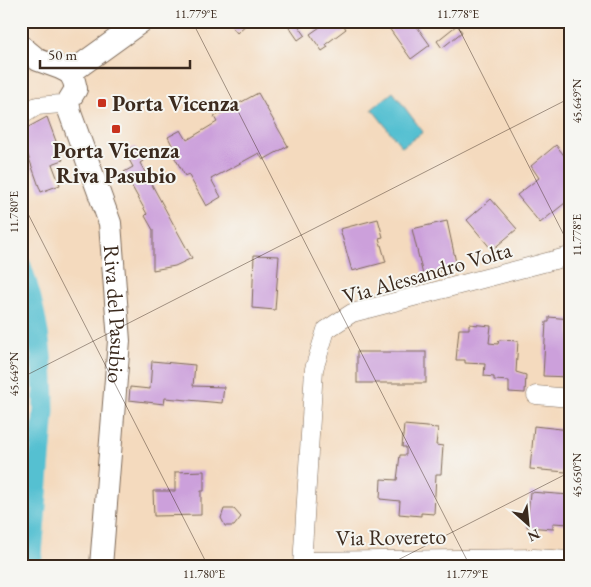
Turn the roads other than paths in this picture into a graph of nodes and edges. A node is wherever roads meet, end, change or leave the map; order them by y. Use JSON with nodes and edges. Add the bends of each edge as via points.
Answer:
{"nodes":[{"id":1,"x":142,"y":21,"type":"edge"},
{"id":2,"x":21,"y":46,"type":"edge"},
{"id":3,"x":70,"y":73,"type":"junction"},
{"id":4,"x":68,"y":102,"type":"junction"},
{"id":5,"x":21,"y":116,"type":"edge"},
{"id":6,"x":570,"y":256,"type":"edge"},
{"id":7,"x":536,"y":395,"type":"dead end"},
{"id":8,"x":570,"y":398,"type":"edge"},
{"id":9,"x":570,"y":560,"type":"edge"},
{"id":10,"x":302,"y":563,"type":"edge"},
{"id":11,"x":101,"y":566,"type":"edge"}],
"edges":[{"from":1,"to":3,"type":"street"},
{"from":2,"to":3,"type":"street","via":[[38,60]]},
{"from":3,"to":4,"type":"street","name":"Riva del Pasubio","via":[[76,90]]},
{"from":4,"to":5,"type":"street","via":[[37,106]]},
{"from":4,"to":11,"type":"street","name":"Riva del Pasubio","via":[[110,223],[119,341]]},
{"from":6,"to":10,"type":"street","name":"Via Alessandro Volta","via":[[352,313],[326,330],[314,370]]},
{"from":7,"to":8,"type":"street"},
{"from":9,"to":10,"type":"street","name":"Via Rovereto"}]}
